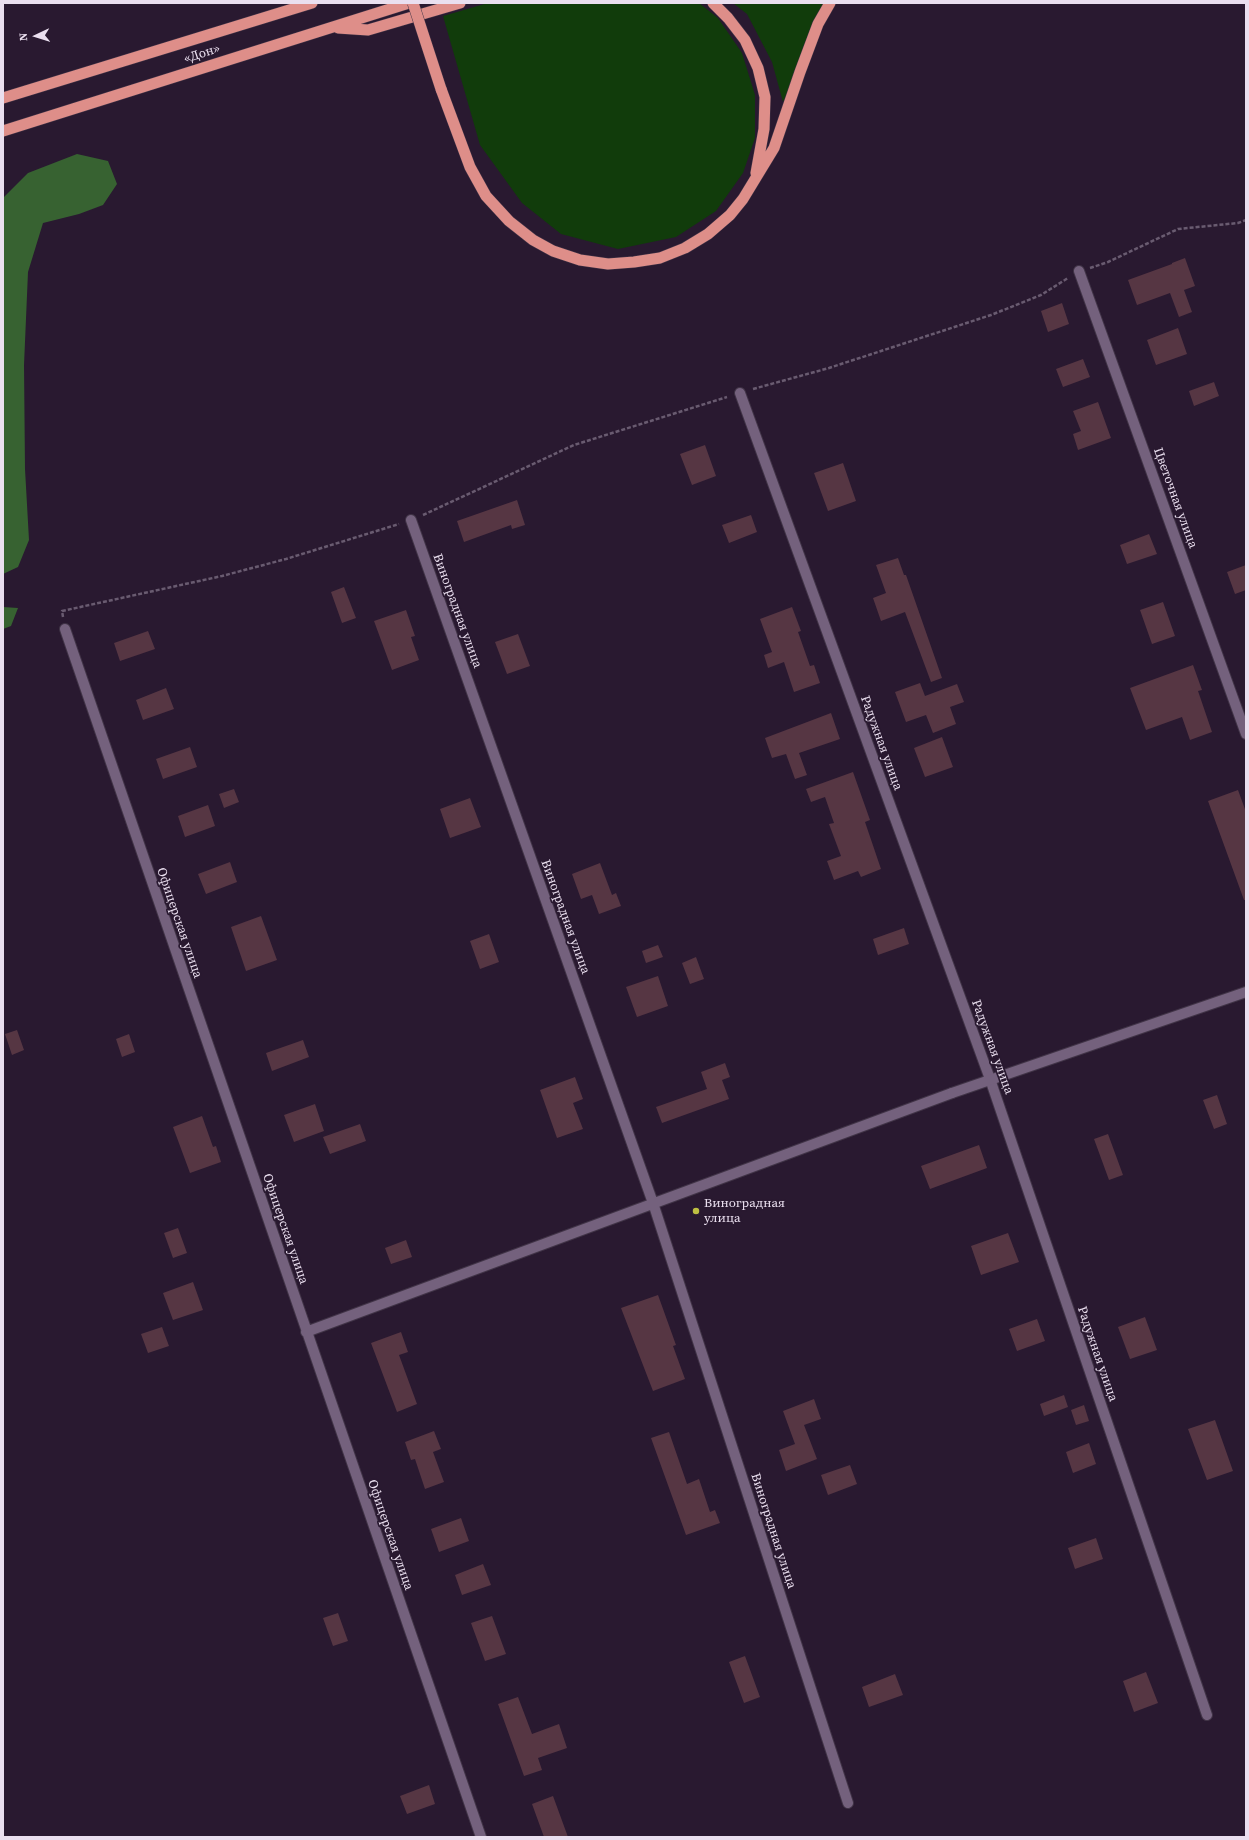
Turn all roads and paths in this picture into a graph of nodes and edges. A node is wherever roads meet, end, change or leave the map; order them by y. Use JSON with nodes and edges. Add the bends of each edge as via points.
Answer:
{"nodes":[{"id":1,"x":312,"y":3,"type":"edge"},
{"id":2,"x":409,"y":3,"type":"edge"},
{"id":3,"x":413,"y":3,"type":"edge"},
{"id":4,"x":460,"y":3,"type":"edge"},
{"id":5,"x":713,"y":3,"type":"edge"},
{"id":6,"x":830,"y":3,"type":"edge"},
{"id":7,"x":332,"y":28,"type":"junction"},
{"id":8,"x":3,"y":98,"type":"edge"},
{"id":9,"x":3,"y":131,"type":"edge"},
{"id":10,"x":754,"y":179,"type":"junction"},
{"id":11,"x":1246,"y":220,"type":"edge"},
{"id":12,"x":1079,"y":271,"type":"junction"},
{"id":13,"x":740,"y":393,"type":"junction"},
{"id":14,"x":411,"y":520,"type":"junction"},
{"id":15,"x":65,"y":630,"type":"joint"},
{"id":16,"x":1246,"y":734,"type":"edge"},
{"id":17,"x":1246,"y":992,"type":"edge"},
{"id":18,"x":990,"y":1079,"type":"junction"},
{"id":19,"x":653,"y":1203,"type":"junction"},
{"id":20,"x":306,"y":1332,"type":"junction"},
{"id":21,"x":1207,"y":1715,"type":"dead end"},
{"id":22,"x":848,"y":1803,"type":"dead end"},
{"id":23,"x":481,"y":1837,"type":"edge"}],
"edges":[{"from":1,"to":8,"type":"highway","name":"«Дон»"},
{"from":2,"to":7,"type":"highway","name":"«Дон»"},
{"from":3,"to":10,"type":"highway","bridge":true,"via":[[470,167],[486,196],[509,221],[533,240],[553,251],[580,260],[608,264],[660,258],[685,248],[708,234],[730,215]]},
{"from":4,"to":7,"type":"highway","via":[[368,30]]},
{"from":5,"to":10,"type":"highway","via":[[745,40],[758,68],[765,97],[764,129]]},
{"from":6,"to":10,"type":"highway","via":[[818,24],[774,148]]},
{"from":7,"to":9,"type":"highway","name":"«Дон»"},
{"from":11,"to":12,"type":"path","via":[[1178,229],[1108,262]]},
{"from":12,"to":13,"type":"path","via":[[1041,295],[991,315],[829,368]]},
{"from":12,"to":16,"type":"street","name":"Цветочная улица"},
{"from":13,"to":14,"type":"path","via":[[574,445]]},
{"from":13,"to":18,"type":"street","name":"Радужная улица"},
{"from":14,"to":15,"type":"path","via":[[222,576],[62,611]]},
{"from":14,"to":19,"type":"street","name":"Виноградная улица"},
{"from":15,"to":20,"type":"street","name":"Офицерская улица"},
{"from":17,"to":18,"type":"street"},
{"from":18,"to":19,"type":"street"},
{"from":18,"to":21,"type":"street","name":"Радужная улица"},
{"from":19,"to":20,"type":"street"},
{"from":19,"to":22,"type":"street","name":"Виноградная улица"},
{"from":20,"to":23,"type":"street","name":"Офицерская улица"}]}
